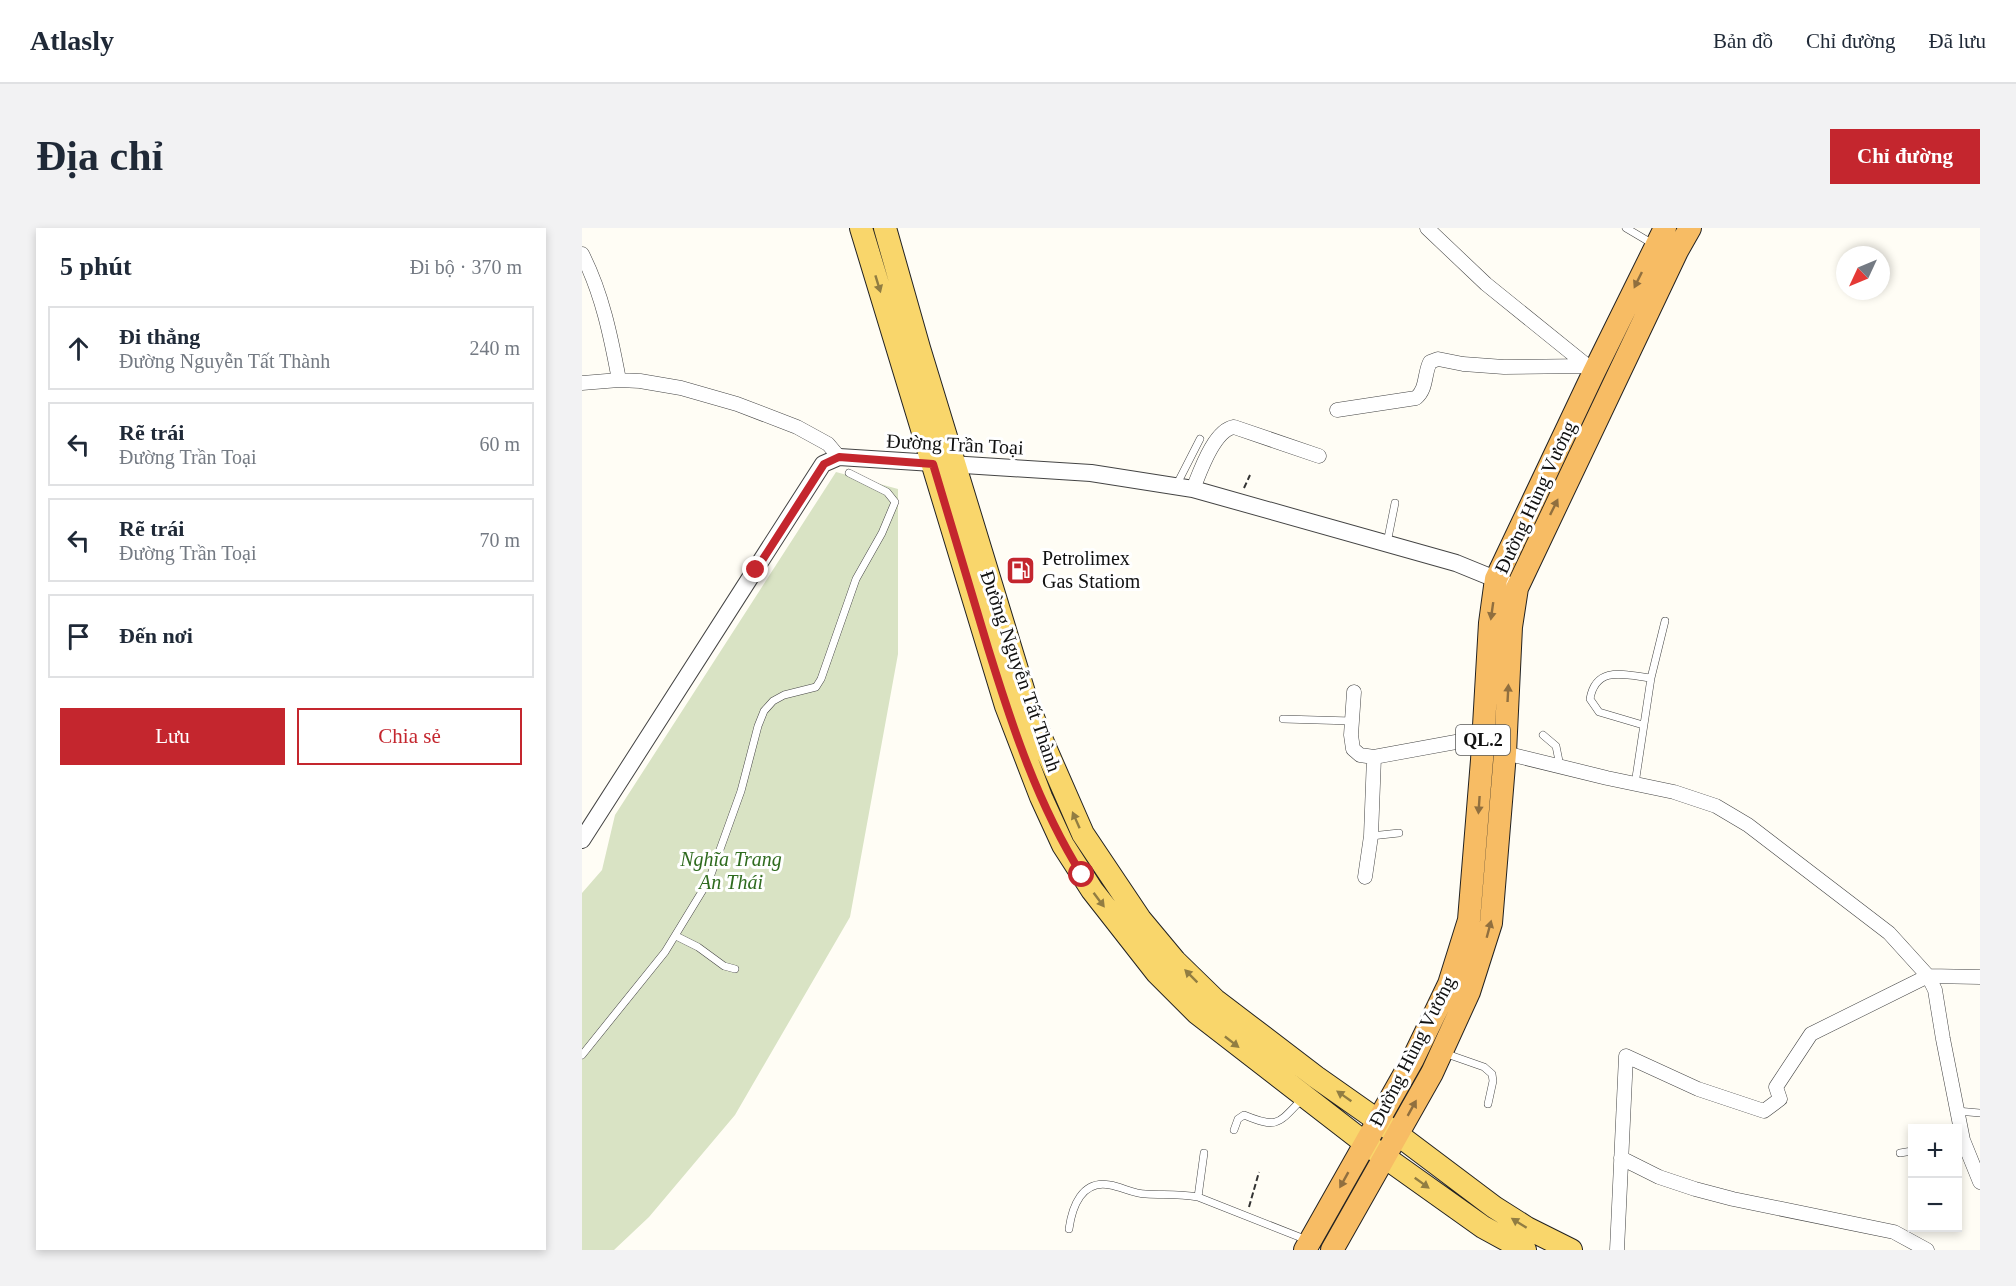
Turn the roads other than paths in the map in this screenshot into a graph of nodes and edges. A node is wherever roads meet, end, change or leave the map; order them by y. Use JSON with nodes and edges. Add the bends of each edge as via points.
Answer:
{"nodes":[{"id":1,"x":861,"y":228,"type":"edge"},
{"id":2,"x":885,"y":228,"type":"edge"},
{"id":3,"x":1427,"y":228,"type":"edge"},
{"id":4,"x":1626,"y":228,"type":"edge"},
{"id":5,"x":1690,"y":228,"type":"edge"},
{"id":6,"x":1660,"y":237,"type":"edge"},
{"id":7,"x":582,"y":254,"type":"edge"},
{"id":8,"x":1590,"y":369,"type":"junction"},
{"id":9,"x":619,"y":380,"type":"junction"},
{"id":10,"x":582,"y":383,"type":"edge"},
{"id":11,"x":1337,"y":410,"type":"dead end"},
{"id":12,"x":1200,"y":439,"type":"dead end"},
{"id":13,"x":1319,"y":456,"type":"dead end"},
{"id":14,"x":839,"y":457,"type":"junction"},
{"id":15,"x":933,"y":464,"type":"junction"},
{"id":16,"x":955,"y":465,"type":"junction"},
{"id":17,"x":849,"y":473,"type":"dead end"},
{"id":18,"x":1184,"y":488,"type":"junction"},
{"id":19,"x":1395,"y":503,"type":"dead end"},
{"id":20,"x":1387,"y":543,"type":"junction"},
{"id":21,"x":1506,"y":583,"type":"junction"},
{"id":22,"x":981,"y":586,"type":"junction"},
{"id":23,"x":1665,"y":621,"type":"dead end"},
{"id":24,"x":1651,"y":678,"type":"junction"},
{"id":25,"x":1354,"y":692,"type":"dead end"},
{"id":26,"x":1283,"y":719,"type":"dead end"},
{"id":27,"x":1352,"y":721,"type":"junction"},
{"id":28,"x":1643,"y":725,"type":"junction"},
{"id":29,"x":1543,"y":735,"type":"dead end"},
{"id":30,"x":1484,"y":736,"type":"junction"},
{"id":31,"x":1504,"y":753,"type":"junction"},
{"id":32,"x":1374,"y":757,"type":"junction"},
{"id":33,"x":1560,"y":766,"type":"junction"},
{"id":34,"x":1635,"y":784,"type":"junction"},
{"id":35,"x":1399,"y":833,"type":"dead end"},
{"id":36,"x":1371,"y":836,"type":"junction"},
{"id":37,"x":582,"y":840,"type":"edge"},
{"id":38,"x":1365,"y":877,"type":"dead end"},
{"id":39,"x":676,"y":936,"type":"junction"},
{"id":40,"x":735,"y":969,"type":"dead end"},
{"id":41,"x":1928,"y":976,"type":"junction"},
{"id":42,"x":1980,"y":977,"type":"edge"},
{"id":43,"x":1441,"y":1052,"type":"junction"},
{"id":44,"x":582,"y":1055,"type":"edge"},
{"id":45,"x":1304,"y":1097,"type":"junction"},
{"id":46,"x":1488,"y":1104,"type":"dead end"},
{"id":47,"x":1957,"y":1111,"type":"junction"},
{"id":48,"x":1980,"y":1113,"type":"edge"},
{"id":49,"x":1378,"y":1120,"type":"junction"},
{"id":50,"x":1958,"y":1124,"type":"edge"},
{"id":51,"x":1234,"y":1130,"type":"dead end"},
{"id":52,"x":1397,"y":1134,"type":"junction"},
{"id":53,"x":1365,"y":1143,"type":"junction"},
{"id":54,"x":1962,"y":1145,"type":"edge"},
{"id":55,"x":1908,"y":1152,"type":"edge"},
{"id":56,"x":1204,"y":1153,"type":"dead end"},
{"id":57,"x":1900,"y":1153,"type":"dead end"},
{"id":58,"x":1385,"y":1156,"type":"junction"},
{"id":59,"x":1621,"y":1158,"type":"junction"},
{"id":60,"x":1980,"y":1182,"type":"edge"},
{"id":61,"x":1198,"y":1197,"type":"junction"},
{"id":62,"x":1069,"y":1229,"type":"dead end"},
{"id":63,"x":1307,"y":1246,"type":"edge"},
{"id":64,"x":1332,"y":1250,"type":"edge"},
{"id":65,"x":1525,"y":1250,"type":"edge"},
{"id":66,"x":1571,"y":1250,"type":"edge"},
{"id":67,"x":1617,"y":1250,"type":"edge"},
{"id":68,"x":1927,"y":1250,"type":"edge"}],
"edges":[{"from":1,"to":15,"type":"main road","name":"Đường Nguyễn Tất Thành","one_way":true},
{"from":2,"to":16,"type":"main road","name":"Đường Nguyễn Tất Thành"},
{"from":3,"to":8,"type":"street","via":[[1486,284]]},
{"from":4,"to":6,"type":"lane"},
{"from":21,"to":5,"type":"highway","name":"Đường Hùng Vương","number":"QL.2","one_way":true},
{"from":6,"to":8,"type":"highway","name":"Đường Hùng Vương","number":"QL.2","one_way":true},
{"from":7,"to":9,"type":"street","via":[[612,338]]},
{"from":8,"to":11,"type":"street","via":[[1504,367],[1438,359],[1427,367],[1422,391],[1416,398]]},
{"from":8,"to":21,"type":"highway","name":"Đường Hùng Vương","number":"QL.2"},
{"from":9,"to":10,"type":"street"},
{"from":9,"to":14,"type":"street","via":[[681,388],[757,411],[814,435]]},
{"from":12,"to":18,"type":"lane"},
{"from":13,"to":18,"type":"street","via":[[1229,427]]},
{"from":14,"to":15,"type":"street","name":"Đường Trần Toại"},
{"from":14,"to":37,"type":"street","via":[[824,464]]},
{"from":15,"to":16,"type":"street","name":"Đường Trần Toại"},
{"from":15,"to":22,"type":"main road","name":"Đường Nguyễn Tất Thành"},
{"from":16,"to":18,"type":"street","name":"Đường Trần Toại","via":[[1090,473]]},
{"from":16,"to":22,"type":"main road","name":"Đường Nguyễn Tất Thành"},
{"from":17,"to":39,"type":"lane","via":[[892,496],[893,508],[856,579],[816,687],[784,695],[764,711],[709,880]]},
{"from":18,"to":20,"type":"street","name":"Đường Trần Toại"},
{"from":19,"to":20,"type":"lane"},
{"from":20,"to":21,"type":"street","name":"Đường Trần Toại","via":[[1456,563]]},
{"from":21,"to":30,"type":"highway","name":"Đường Hùng Vương","number":"QL.2","one_way":true,"via":[[1490,623]]},
{"from":31,"to":21,"type":"highway","name":"Đường Hùng Vương","number":"QL.2","one_way":true,"via":[[1511,627]]},
{"from":22,"to":45,"type":"main road","name":"Đường Nguyễn Tất Thành","one_way":true,"via":[[1021,748],[1063,845],[1092,890],[1157,973],[1197,1013]]},
{"from":49,"to":22,"type":"main road","name":"Đường Nguyễn Tất Thành","one_way":true,"via":[[1215,1000],[1140,919],[1083,834]]},
{"from":23,"to":24,"type":"lane"},
{"from":24,"to":28,"type":"lane"},
{"from":24,"to":28,"type":"lane","via":[[1612,674],[1600,678],[1590,699],[1599,712]]},
{"from":25,"to":27,"type":"street"},
{"from":26,"to":27,"type":"lane"},
{"from":27,"to":32,"type":"street","via":[[1353,749]]},
{"from":28,"to":34,"type":"lane"},
{"from":29,"to":33,"type":"lane","via":[[1556,746]]},
{"from":30,"to":32,"type":"street"},
{"from":30,"to":49,"type":"highway","name":"Đường Hùng Vương","number":"QL.2","one_way":true,"via":[[1469,920],[1449,984]]},
{"from":31,"to":33,"type":"street"},
{"from":43,"to":31,"type":"highway","name":"Đường Hùng Vương","number":"QL.2","one_way":true,"via":[[1469,992],[1491,923]]},
{"from":32,"to":36,"type":"street"},
{"from":33,"to":34,"type":"street"},
{"from":34,"to":41,"type":"street","via":[[1716,806],[1748,825],[1889,933]]},
{"from":35,"to":36,"type":"lane"},
{"from":36,"to":38,"type":"street"},
{"from":39,"to":40,"type":"lane"},
{"from":39,"to":44,"type":"lane"},
{"from":41,"to":42,"type":"street"},
{"from":41,"to":47,"type":"street","via":[[1935,990]]},
{"from":41,"to":59,"type":"street","via":[[1811,1034],[1776,1087],[1780,1099],[1764,1111],[1698,1089],[1626,1056]]},
{"from":43,"to":46,"type":"lane","via":[[1484,1067],[1492,1074]]},
{"from":52,"to":43,"type":"highway","name":"Đường Hùng Vương","number":"QL.2","one_way":true},
{"from":45,"to":51,"type":"lane","via":[[1277,1123],[1244,1115]]},
{"from":45,"to":53,"type":"main road","name":"Đường Nguyễn Tất Thành"},
{"from":47,"to":48,"type":"lane"},
{"from":47,"to":50,"type":"street"},
{"from":49,"to":52,"type":"main road","name":"Đường Nguyễn Tất Thành"},
{"from":49,"to":53,"type":"highway","name":"Đường Hùng Vương","number":"QL.2"},
{"from":52,"to":58,"type":"highway","name":"Đường Hùng Vương","number":"QL.2"},
{"from":66,"to":52,"type":"main road","name":"Đường Nguyễn Tất Thành","one_way":true,"via":[[1494,1207]]},
{"from":53,"to":58,"type":"main road","name":"Đường Nguyễn Tất Thành"},
{"from":53,"to":63,"type":"highway","name":"Đường Hùng Vương","number":"QL.2","one_way":true},
{"from":54,"to":60,"type":"street"},
{"from":55,"to":57,"type":"lane"},
{"from":56,"to":61,"type":"lane"},
{"from":58,"to":64,"type":"highway","name":"Đường Hùng Vương","number":"QL.2"},
{"from":58,"to":65,"type":"main road","name":"Đường Nguyễn Tất Thành","one_way":true,"via":[[1483,1227]]},
{"from":59,"to":67,"type":"street"},
{"from":59,"to":68,"type":"street","via":[[1695,1189],[1894,1232]]},
{"from":61,"to":62,"type":"lane","via":[[1146,1194],[1094,1184],[1078,1197]]},
{"from":61,"to":63,"type":"lane","via":[[1247,1215]]}]}
